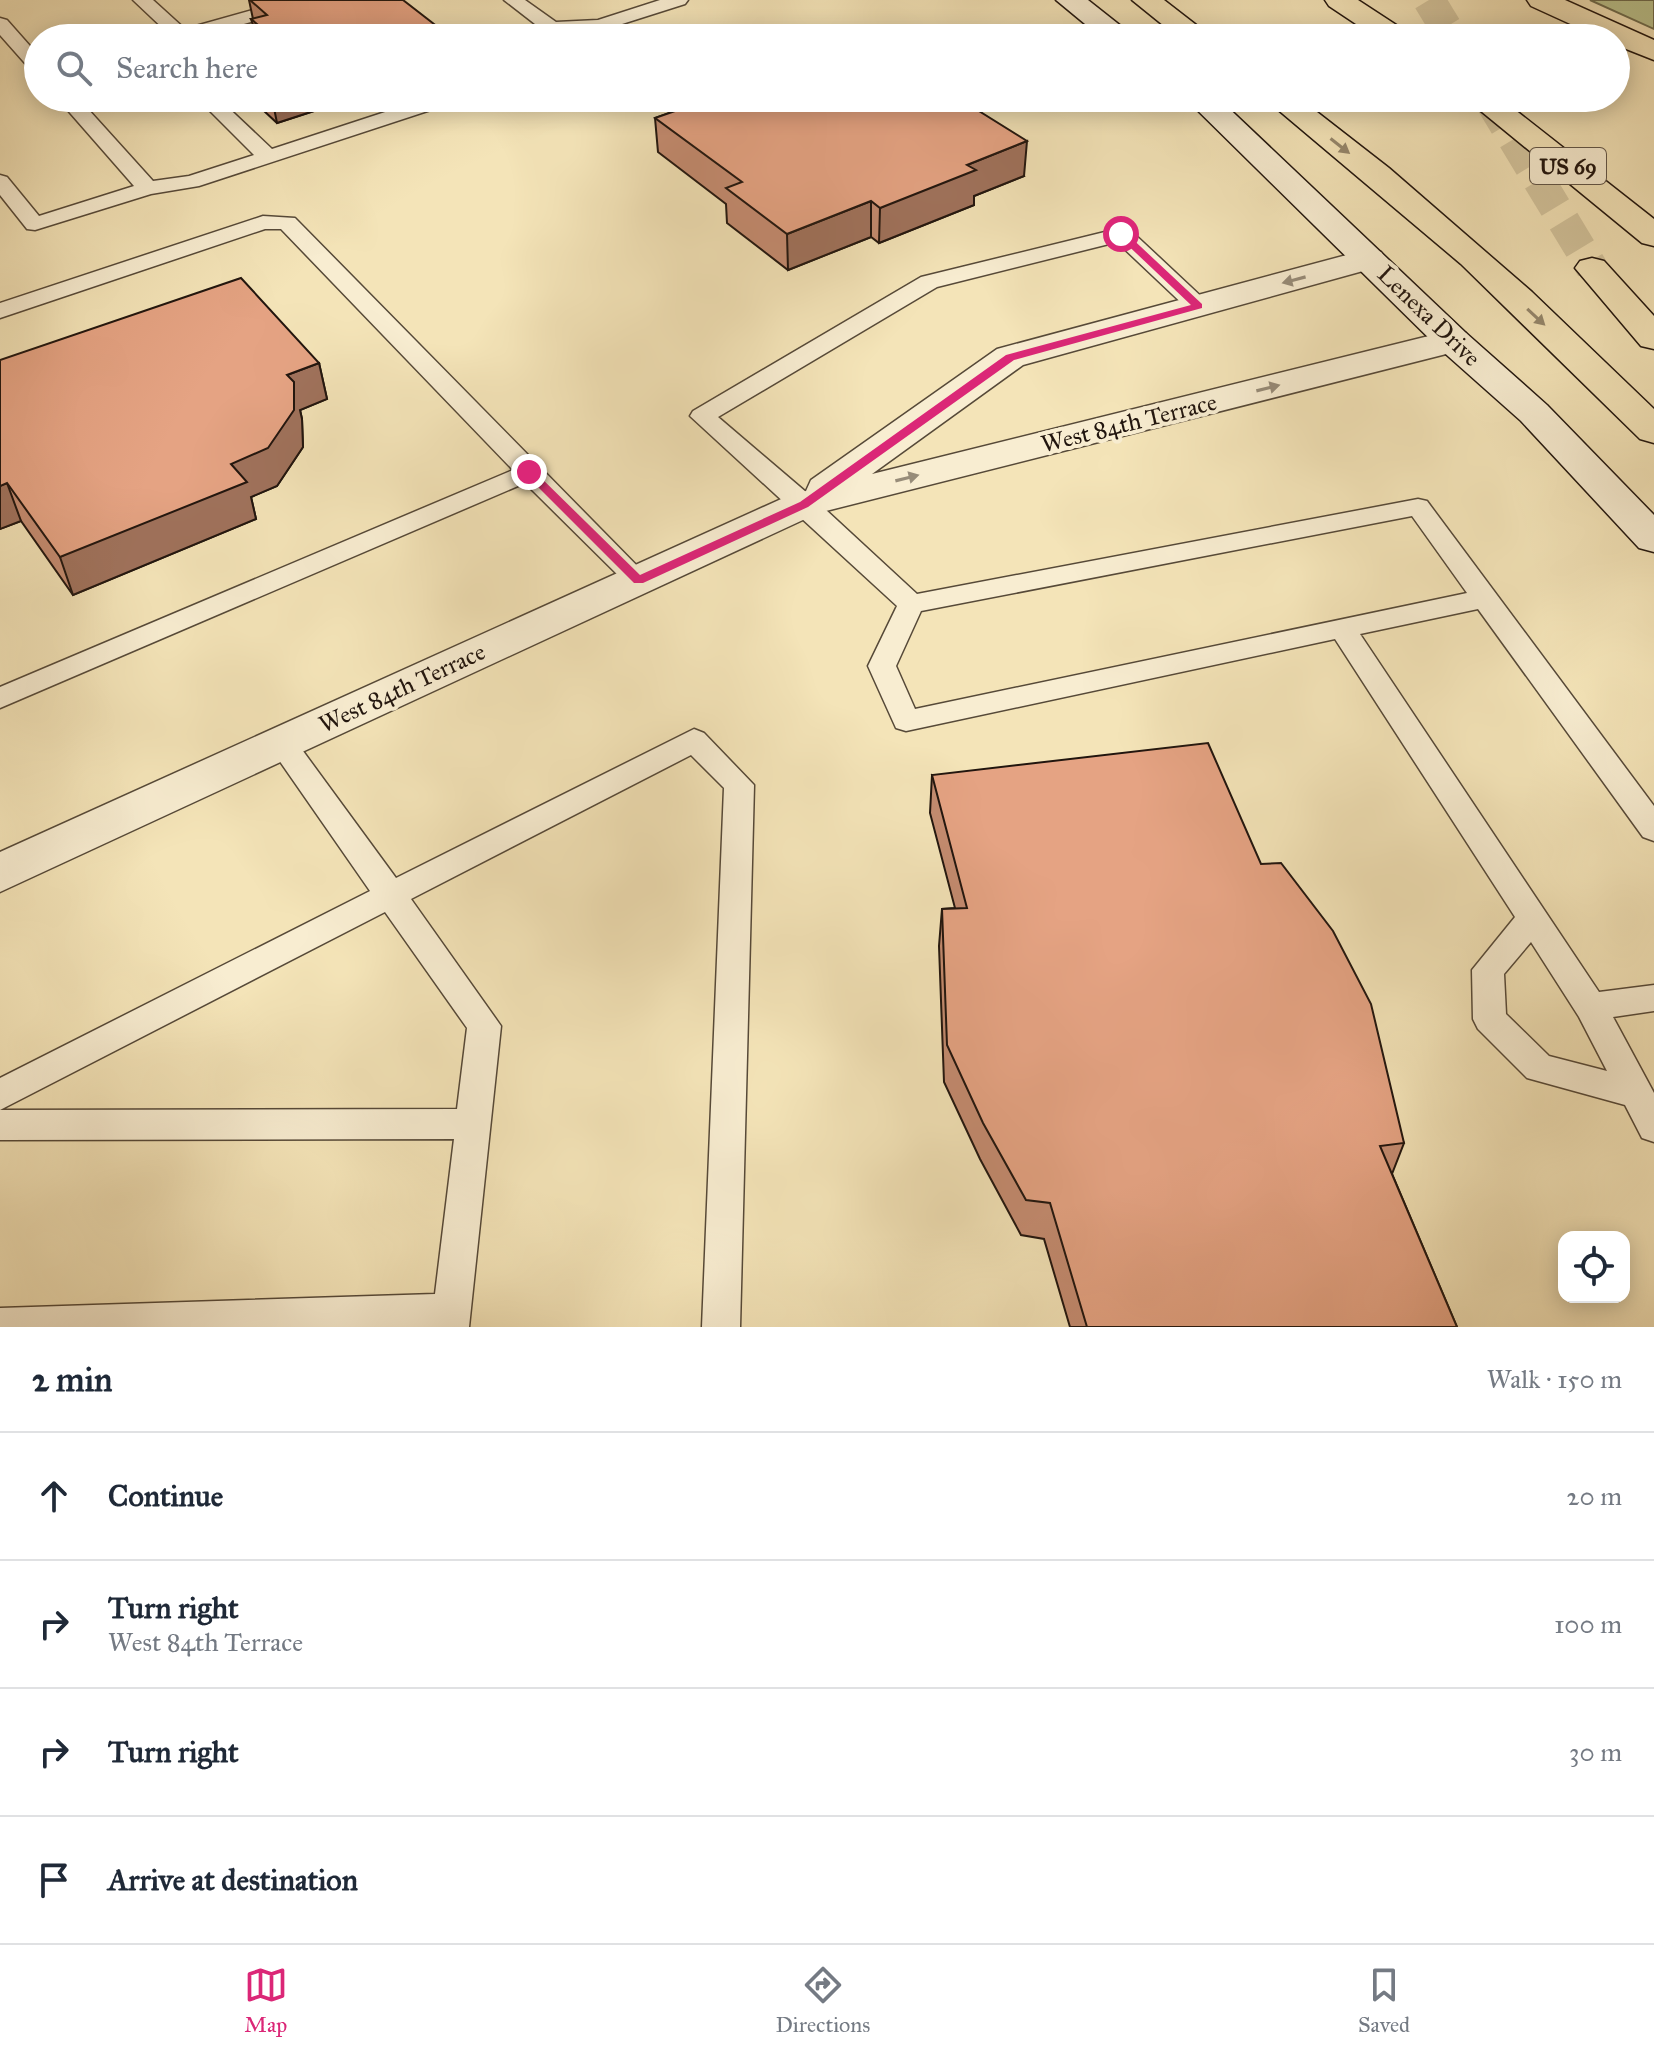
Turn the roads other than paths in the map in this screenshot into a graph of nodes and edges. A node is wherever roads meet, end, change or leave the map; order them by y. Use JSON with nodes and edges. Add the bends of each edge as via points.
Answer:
{"nodes":[{"id":1,"x":142,"y":0,"type":"edge"},
{"id":2,"x":308,"y":0,"type":"edge"},
{"id":3,"x":679,"y":0,"type":"edge"},
{"id":4,"x":1070,"y":0,"type":"edge"},
{"id":5,"x":1146,"y":0,"type":"edge"},
{"id":6,"x":1339,"y":0,"type":"edge"},
{"id":7,"x":1541,"y":0,"type":"edge"},
{"id":8,"x":524,"y":3,"type":"edge"},
{"id":9,"x":275,"y":4,"type":"edge"},
{"id":10,"x":0,"y":24,"type":"edge"},
{"id":11,"x":165,"y":24,"type":"edge"},
{"id":12,"x":216,"y":24,"type":"edge"},
{"id":13,"x":548,"y":24,"type":"edge"},
{"id":14,"x":603,"y":24,"type":"edge"},
{"id":15,"x":1102,"y":24,"type":"edge"},
{"id":16,"x":1179,"y":24,"type":"edge"},
{"id":17,"x":1376,"y":24,"type":"edge"},
{"id":18,"x":1594,"y":24,"type":"edge"},
{"id":19,"x":1630,"y":40,"type":"edge"},
{"id":20,"x":24,"y":51,"type":"edge"},
{"id":21,"x":1654,"y":51,"type":"edge"},
{"id":22,"x":80,"y":112,"type":"edge"},
{"id":23,"x":221,"y":112,"type":"edge"},
{"id":24,"x":405,"y":112,"type":"edge"},
{"id":25,"x":1215,"y":112,"type":"edge"},
{"id":26,"x":1297,"y":112,"type":"edge"},
{"id":27,"x":1498,"y":112,"type":"edge"},
{"id":28,"x":268,"y":157,"type":"junction"},
{"id":29,"x":0,"y":181,"type":"edge"},
{"id":30,"x":148,"y":188,"type":"junction"},
{"id":31,"x":1654,"y":236,"type":"edge"},
{"id":32,"x":1369,"y":259,"type":"junction"},
{"id":33,"x":1592,"y":268,"type":"tunnel mouth"},
{"id":34,"x":1198,"y":306,"type":"junction"},
{"id":35,"x":0,"y":311,"type":"edge"},
{"id":36,"x":1654,"y":338,"type":"edge"},
{"id":37,"x":1453,"y":341,"type":"junction"},
{"id":38,"x":1654,"y":431,"type":"edge"},
{"id":39,"x":529,"y":472,"type":"junction"},
{"id":40,"x":804,"y":504,"type":"junction"},
{"id":41,"x":1654,"y":539,"type":"edge"},
{"id":42,"x":638,"y":580,"type":"junction"},
{"id":43,"x":1485,"y":598,"type":"junction"},
{"id":44,"x":911,"y":604,"type":"junction"},
{"id":45,"x":1342,"y":628,"type":"junction"},
{"id":46,"x":0,"y":698,"type":"edge"},
{"id":47,"x":282,"y":743,"type":"junction"},
{"id":48,"x":1654,"y":829,"type":"edge"},
{"id":49,"x":0,"y":873,"type":"edge"},
{"id":50,"x":390,"y":894,"type":"junction"},
{"id":51,"x":1533,"y":918,"type":"junction"},
{"id":52,"x":1654,"y":998,"type":"edge"},
{"id":53,"x":1591,"y":1007,"type":"junction"},
{"id":54,"x":1636,"y":1093,"type":"junction"},
{"id":55,"x":0,"y":1095,"type":"edge"},
{"id":56,"x":473,"y":1124,"type":"junction"},
{"id":57,"x":0,"y":1125,"type":"edge"},
{"id":58,"x":1654,"y":1127,"type":"edge"},
{"id":59,"x":451,"y":1319,"type":"edge"},
{"id":60,"x":0,"y":1326,"type":"edge"},
{"id":61,"x":721,"y":1327,"type":"edge"}],
"edges":[{"from":1,"to":11,"type":"lane"},
{"from":2,"to":9,"type":"lane"},
{"from":3,"to":14,"type":"lane"},
{"from":4,"to":15,"type":"street"},
{"from":5,"to":16,"type":"highway"},
{"from":6,"to":17,"type":"highway"},
{"from":7,"to":18,"type":"highway"},
{"from":8,"to":13,"type":"lane"},
{"from":9,"to":12,"type":"lane"},
{"from":10,"to":20,"type":"lane"},
{"from":19,"to":21,"type":"highway"},
{"from":22,"to":30,"type":"lane"},
{"from":23,"to":28,"type":"lane"},
{"from":24,"to":28,"type":"lane"},
{"from":25,"to":32,"type":"street","name":"Lenexa Drive"},
{"from":26,"to":38,"type":"highway","one_way":true,"via":[[1503,286]]},
{"from":27,"to":31,"type":"highway","number":"US 69"},
{"from":28,"to":30,"type":"lane","via":[[192,182]]},
{"from":29,"to":30,"type":"lane","via":[[35,224]]},
{"from":32,"to":34,"type":"street","name":"West 84th Terrace","one_way":true},
{"from":32,"to":37,"type":"street","name":"Lenexa Drive"},
{"from":33,"to":36,"type":"highway"},
{"from":34,"to":40,"type":"street","name":"West 84th Terrace","via":[[1010,357]]},
{"from":34,"to":40,"type":"lane","via":[[1121,234],[929,282],[702,416]]},
{"from":35,"to":39,"type":"lane","via":[[263,222],[287,223]]},
{"from":40,"to":37,"type":"street","name":"West 84th Terrace","one_way":true},
{"from":37,"to":41,"type":"street","name":"Lenexa Drive","via":[[1534,413]]},
{"from":39,"to":42,"type":"lane"},
{"from":39,"to":46,"type":"lane"},
{"from":40,"to":42,"type":"street","name":"West 84th Terrace"},
{"from":40,"to":44,"type":"lane"},
{"from":42,"to":47,"type":"street","name":"West 84th Terrace"},
{"from":43,"to":44,"type":"lane","via":[[1418,507]]},
{"from":43,"to":45,"type":"lane"},
{"from":43,"to":48,"type":"lane"},
{"from":44,"to":45,"type":"lane","via":[[882,666],[906,721]]},
{"from":45,"to":51,"type":"lane"},
{"from":47,"to":49,"type":"street","name":"West 84th Terrace"},
{"from":47,"to":50,"type":"lane"},
{"from":50,"to":55,"type":"lane"},
{"from":50,"to":56,"type":"lane","via":[[484,1026]]},
{"from":50,"to":61,"type":"lane","via":[[694,740],[739,785]]},
{"from":51,"to":53,"type":"lane"},
{"from":51,"to":54,"type":"lane","via":[[1488,970],[1490,1019],[1539,1068]]},
{"from":52,"to":53,"type":"lane"},
{"from":53,"to":54,"type":"lane"},
{"from":54,"to":58,"type":"lane"},
{"from":56,"to":57,"type":"lane"},
{"from":56,"to":59,"type":"lane"},
{"from":59,"to":60,"type":"lane"}]}
